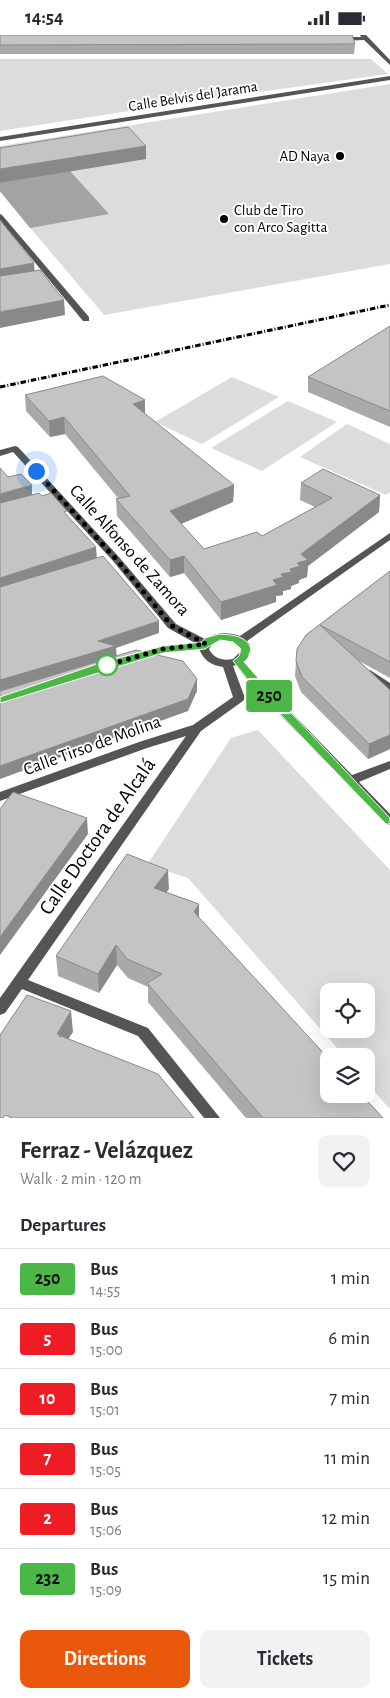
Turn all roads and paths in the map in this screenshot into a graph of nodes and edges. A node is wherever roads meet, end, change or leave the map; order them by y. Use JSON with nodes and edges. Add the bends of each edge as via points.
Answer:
{"nodes":[{"id":1,"x":364,"y":36,"type":"edge"},
{"id":2,"x":331,"y":39,"type":"edge"},
{"id":3,"x":390,"y":63,"type":"edge"},
{"id":4,"x":390,"y":79,"type":"edge"},
{"id":5,"x":0,"y":139,"type":"edge"},
{"id":6,"x":0,"y":216,"type":"edge"},
{"id":7,"x":52,"y":279,"type":"junction"},
{"id":8,"x":43,"y":280,"type":"edge"},
{"id":9,"x":86,"y":319,"type":"dead end"},
{"id":10,"x":0,"y":453,"type":"edge"},
{"id":11,"x":390,"y":536,"type":"edge"},
{"id":12,"x":240,"y":641,"type":"junction"},
{"id":13,"x":206,"y":645,"type":"junction"},
{"id":14,"x":129,"y":659,"type":"edge"},
{"id":15,"x":232,"y":662,"type":"junction"},
{"id":16,"x":367,"y":671,"type":"edge"},
{"id":17,"x":390,"y":688,"type":"edge"},
{"id":18,"x":197,"y":728,"type":"junction"},
{"id":19,"x":390,"y":765,"type":"edge"},
{"id":20,"x":351,"y":780,"type":"junction"},
{"id":21,"x":0,"y":797,"type":"edge"},
{"id":22,"x":390,"y":821,"type":"edge"},
{"id":23,"x":20,"y":982,"type":"junction"},
{"id":24,"x":0,"y":1009,"type":"edge"},
{"id":25,"x":213,"y":1118,"type":"edge"}],
"edges":[{"from":1,"to":2,"type":"street"},
{"from":1,"to":3,"type":"street"},
{"from":4,"to":5,"type":"street","name":"Calle Belvis del Jarama"},
{"from":6,"to":7,"type":"street"},
{"from":7,"to":8,"type":"street"},
{"from":7,"to":9,"type":"street"},
{"from":10,"to":13,"type":"street","name":"Calle Alfonso de Zamora","via":[[15,449],[52,496],[172,626]]},
{"from":11,"to":12,"type":"street"},
{"from":12,"to":13,"type":"street","via":[[219,637]]},
{"from":12,"to":15,"type":"street","via":[[245,645],[246,654]]},
{"from":13,"to":14,"type":"street","via":[[163,649]]},
{"from":13,"to":15,"type":"street","via":[[204,653],[210,660]]},
{"from":15,"to":18,"type":"street","name":"Calle Doctora de Alcalá","via":[[239,698]]},
{"from":15,"to":20,"type":"street"},
{"from":16,"to":17,"type":"street"},
{"from":18,"to":21,"type":"street","name":"Calle Tirso de Molina"},
{"from":18,"to":23,"type":"street","name":"Calle Doctora de Alcalá"},
{"from":19,"to":20,"type":"street"},
{"from":20,"to":22,"type":"street"},
{"from":23,"to":24,"type":"street","name":"Calle Doctora de Alcalá"},
{"from":23,"to":25,"type":"street","via":[[143,1032]]}]}
